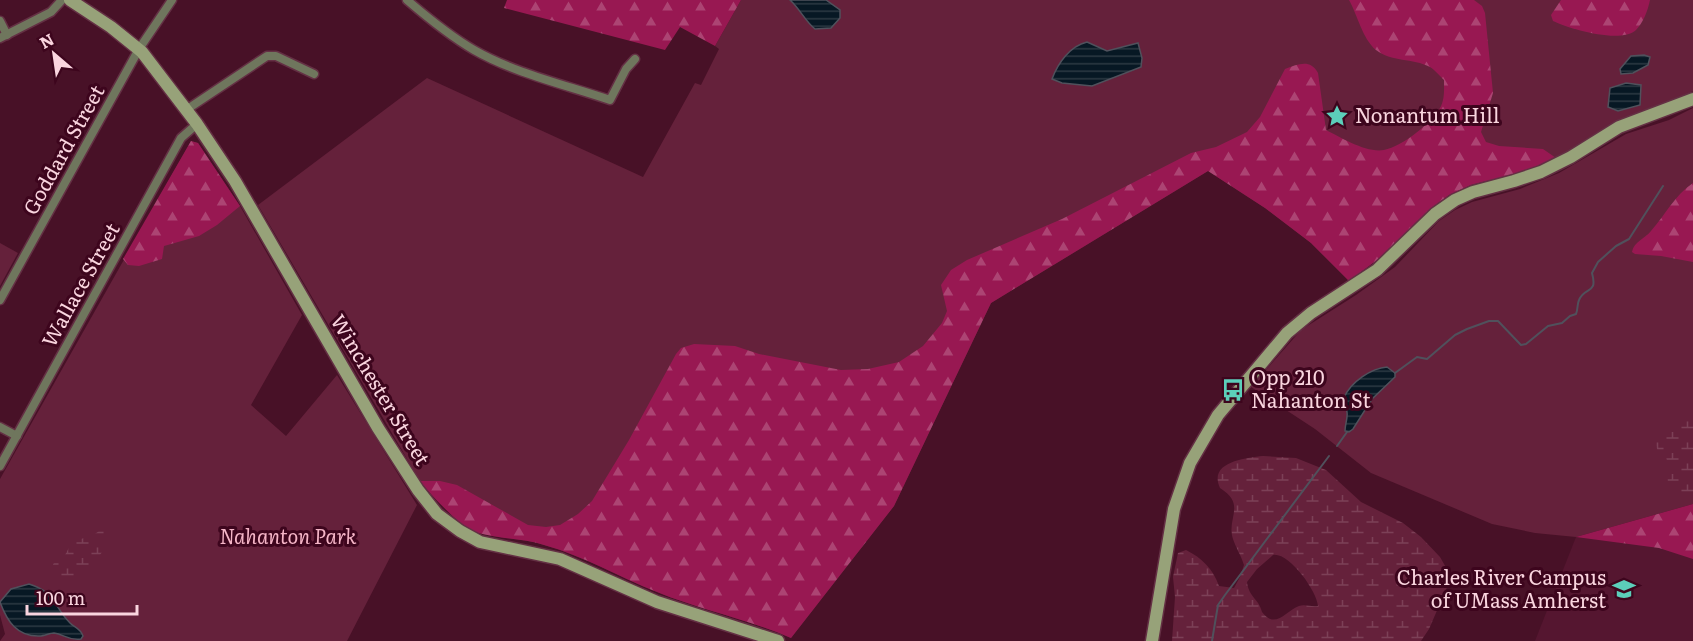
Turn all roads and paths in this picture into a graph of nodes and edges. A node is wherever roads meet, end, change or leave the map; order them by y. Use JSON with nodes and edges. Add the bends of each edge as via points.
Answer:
{"nodes":[{"id":1,"x":62,"y":0,"type":"edge"},
{"id":2,"x":70,"y":0,"type":"edge"},
{"id":3,"x":172,"y":0,"type":"edge"},
{"id":4,"x":407,"y":0,"type":"edge"},
{"id":5,"x":0,"y":21,"type":"edge"},
{"id":6,"x":4,"y":36,"type":"edge"},
{"id":7,"x":139,"y":49,"type":"junction"},
{"id":8,"x":635,"y":59,"type":"dead end"},
{"id":9,"x":314,"y":74,"type":"dead end"},
{"id":10,"x":1693,"y":99,"type":"edge"},
{"id":11,"x":186,"y":110,"type":"junction"},
{"id":12,"x":197,"y":124,"type":"junction"},
{"id":13,"x":0,"y":300,"type":"edge"},
{"id":14,"x":0,"y":427,"type":"edge"},
{"id":15,"x":17,"y":436,"type":"junction"},
{"id":16,"x":0,"y":466,"type":"edge"},
{"id":17,"x":778,"y":641,"type":"edge"},
{"id":18,"x":1152,"y":641,"type":"edge"}],
"edges":[{"from":1,"to":6,"type":"street","via":[[51,12]]},
{"from":2,"to":7,"type":"street","name":"Winchester Street"},
{"from":3,"to":7,"type":"street","name":"Goddard Street"},
{"from":4,"to":8,"type":"street","via":[[475,51],[610,100]]},
{"from":5,"to":6,"type":"street"},
{"from":7,"to":11,"type":"street","name":"Winchester Street"},
{"from":7,"to":13,"type":"street","name":"Goddard Street"},
{"from":9,"to":11,"type":"street","via":[[276,56],[267,56]]},
{"from":10,"to":18,"type":"street","via":[[1619,127],[1541,172],[1451,202],[1377,270],[1287,333],[1218,415],[1190,463],[1177,496]]},
{"from":11,"to":12,"type":"street","name":"Winchester Street"},
{"from":12,"to":15,"type":"street","name":"Wallace Street","via":[[181,138]]},
{"from":12,"to":17,"type":"street","name":"Winchester Street","via":[[250,207],[378,428],[438,514],[480,542],[566,561],[657,602]]},
{"from":14,"to":15,"type":"street"},
{"from":15,"to":16,"type":"street","name":"Wallace Street"}]}
